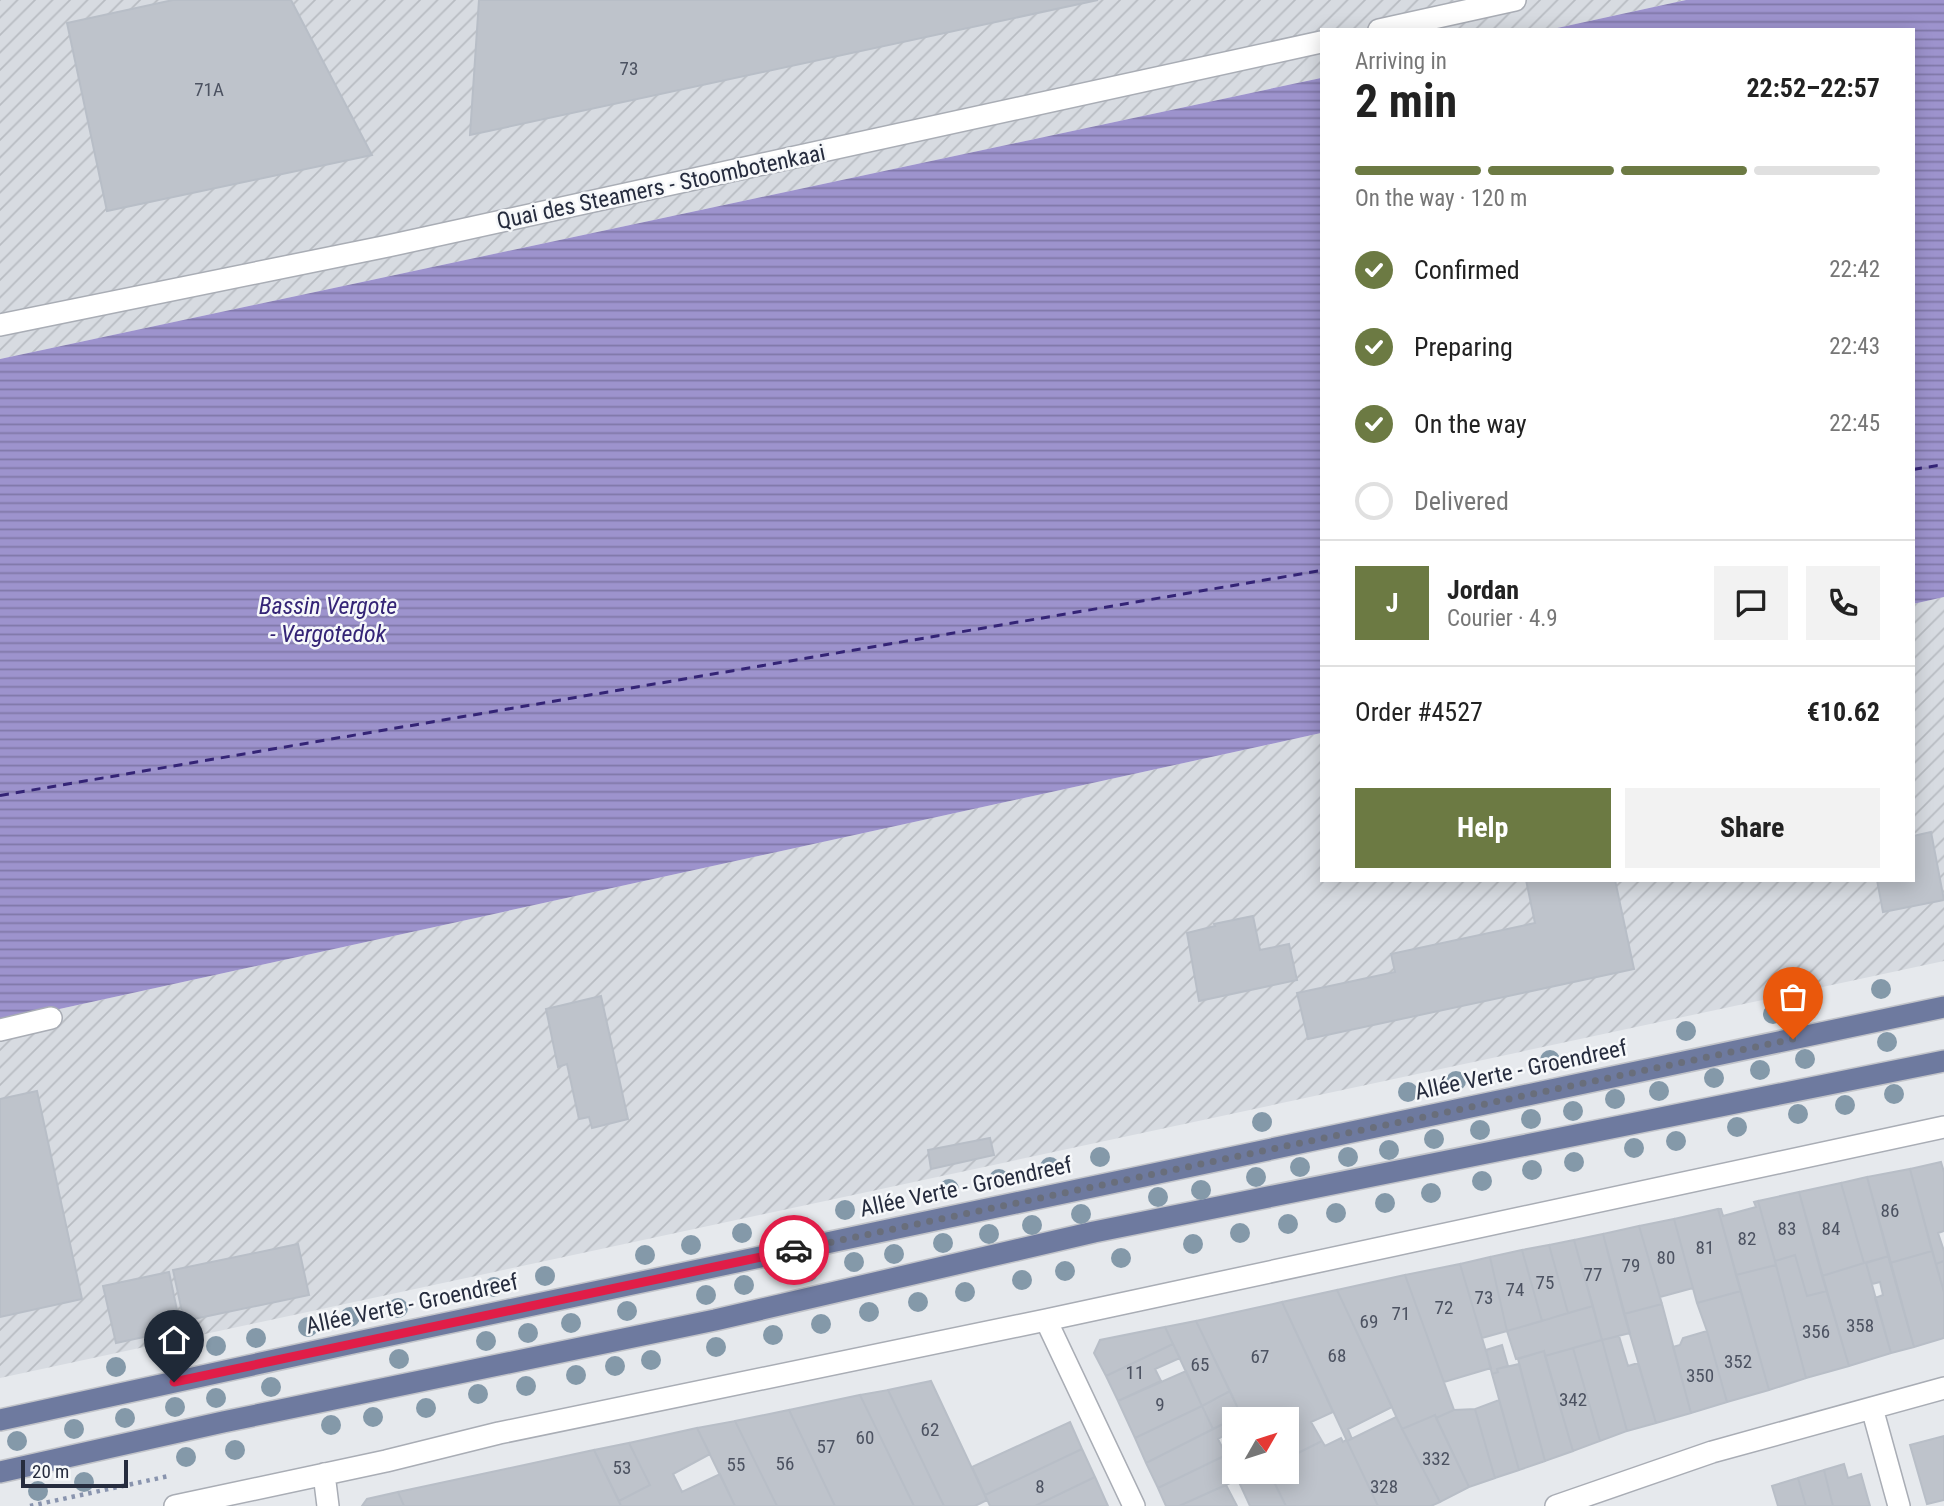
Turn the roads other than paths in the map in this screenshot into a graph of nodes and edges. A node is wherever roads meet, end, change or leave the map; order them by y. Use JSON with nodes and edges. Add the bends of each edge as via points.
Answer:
{"nodes":[{"id":1,"x":1515,"y":0,"type":"edge"},
{"id":2,"x":1388,"y":28,"type":"edge"},
{"id":3,"x":1320,"y":43,"type":"edge"},
{"id":4,"x":0,"y":325,"type":"edge"},
{"id":5,"x":1944,"y":1007,"type":"edge"},
{"id":6,"x":51,"y":1018,"type":"dead end"},
{"id":7,"x":0,"y":1030,"type":"edge"},
{"id":8,"x":1944,"y":1061,"type":"edge"},
{"id":9,"x":1944,"y":1127,"type":"edge"},
{"id":10,"x":1046,"y":1320,"type":"junction"},
{"id":11,"x":1944,"y":1388,"type":"edge"},
{"id":12,"x":1872,"y":1408,"type":"junction"},
{"id":13,"x":0,"y":1420,"type":"edge"},
{"id":14,"x":0,"y":1472,"type":"edge"},
{"id":15,"x":324,"y":1474,"type":"junction"},
{"id":16,"x":175,"y":1506,"type":"edge"},
{"id":17,"x":328,"y":1506,"type":"edge"},
{"id":18,"x":1134,"y":1506,"type":"edge"},
{"id":19,"x":1556,"y":1506,"type":"edge"},
{"id":20,"x":1899,"y":1506,"type":"edge"}],
"edges":[{"from":1,"to":2,"type":"street"},
{"from":3,"to":4,"type":"street","name":"Quai des Steamers - Stoombotenkaai","via":[[401,243]]},
{"from":5,"to":13,"type":"main road","name":"Allée Verte - Groendreef"},
{"from":6,"to":7,"type":"street"},
{"from":8,"to":14,"type":"main road","via":[[1094,1232],[715,1320]]},
{"from":9,"to":10,"type":"street"},
{"from":10,"to":15,"type":"street","via":[[499,1433]]},
{"from":10,"to":18,"type":"street"},
{"from":11,"to":12,"type":"street"},
{"from":12,"to":19,"type":"street","via":[[1712,1452]]},
{"from":12,"to":20,"type":"street"},
{"from":15,"to":16,"type":"street"},
{"from":15,"to":17,"type":"street"}]}
